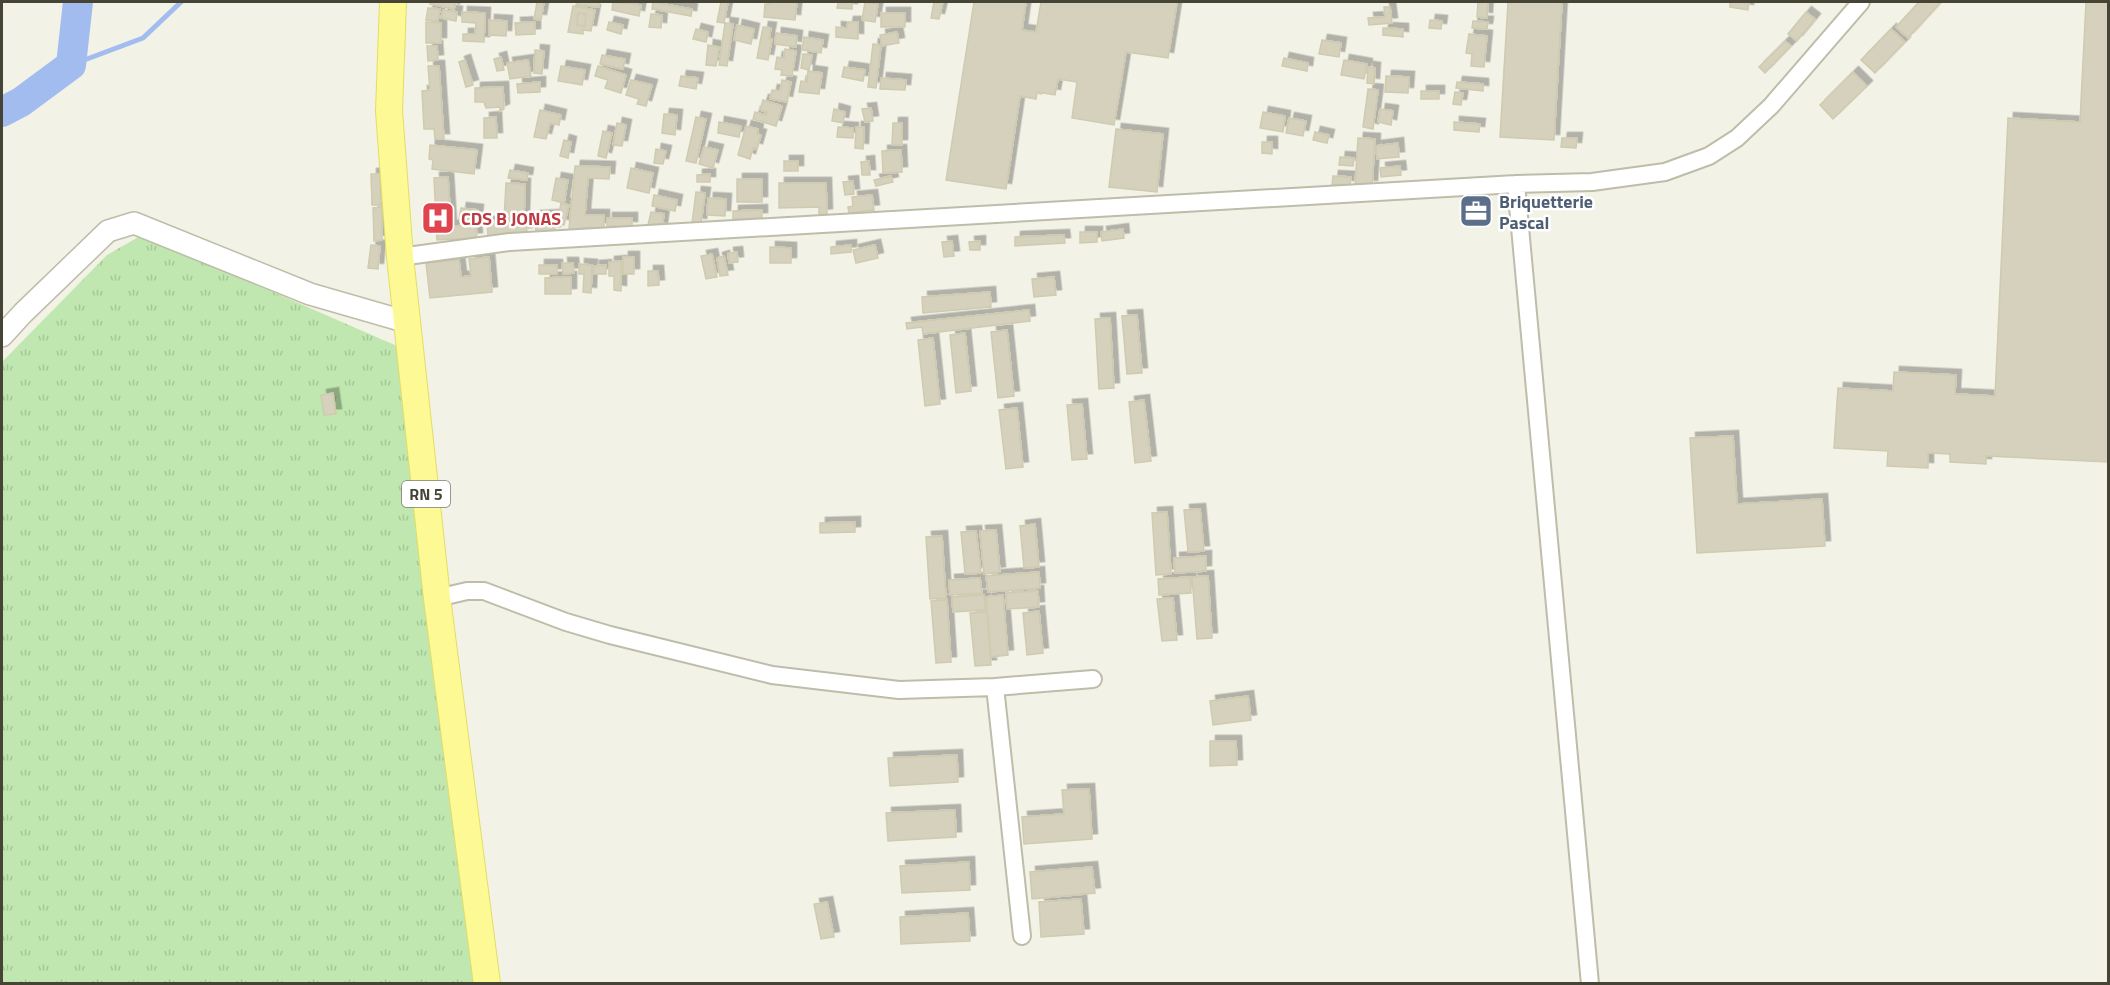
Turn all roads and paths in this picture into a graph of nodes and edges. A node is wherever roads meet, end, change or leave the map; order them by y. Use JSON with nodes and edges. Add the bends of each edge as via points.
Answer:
{"nodes":[{"id":1,"x":393,"y":2,"type":"edge"},
{"id":2,"x":1861,"y":2,"type":"edge"},
{"id":3,"x":1516,"y":184,"type":"junction"},
{"id":4,"x":400,"y":257,"type":"junction"},
{"id":5,"x":407,"y":322,"type":"junction"},
{"id":6,"x":2,"y":336,"type":"edge"},
{"id":7,"x":437,"y":598,"type":"junction"},
{"id":8,"x":1093,"y":679,"type":"dead end"},
{"id":9,"x":995,"y":687,"type":"junction"},
{"id":10,"x":1022,"y":936,"type":"dead end"},
{"id":11,"x":487,"y":984,"type":"edge"},
{"id":12,"x":1590,"y":984,"type":"edge"}],
"edges":[{"from":1,"to":4,"type":"main road","number":"RN 5","via":[[389,111]]},
{"from":2,"to":3,"type":"street","via":[[1771,106],[1737,138],[1709,156],[1665,172],[1592,182]]},
{"from":3,"to":4,"type":"street","via":[[510,242]]},
{"from":3,"to":12,"type":"street"},
{"from":4,"to":5,"type":"main road","number":"RN 5"},
{"from":5,"to":6,"type":"street","via":[[310,294],[134,223],[108,231]]},
{"from":5,"to":7,"type":"main road","number":"RN 5"},
{"from":7,"to":9,"type":"street","via":[[484,591],[610,635],[772,675],[899,690]]},
{"from":7,"to":11,"type":"main road","number":"RN 5"},
{"from":8,"to":9,"type":"street"},
{"from":9,"to":10,"type":"street"}]}
